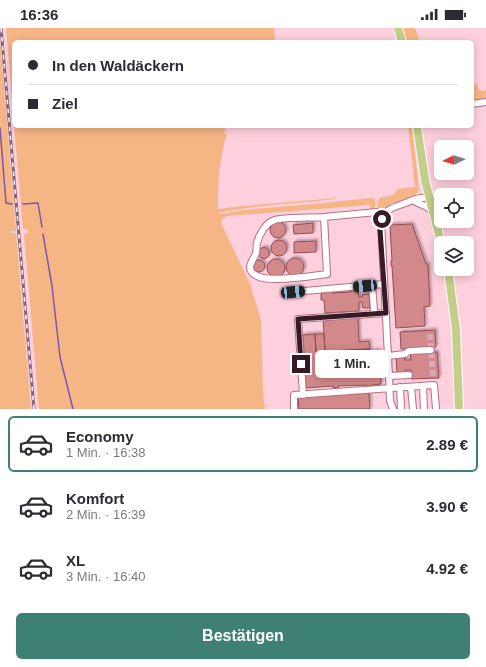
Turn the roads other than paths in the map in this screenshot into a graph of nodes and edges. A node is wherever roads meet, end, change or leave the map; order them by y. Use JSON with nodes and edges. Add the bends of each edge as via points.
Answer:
{"nodes":[{"id":1,"x":398,"y":28,"type":"edge"},
{"id":2,"x":401,"y":40,"type":"edge"},
{"id":3,"x":486,"y":102,"type":"edge"},
{"id":4,"x":474,"y":104,"type":"edge"},
{"id":5,"x":418,"y":128,"type":"edge"},
{"id":6,"x":425,"y":180,"type":"junction"},
{"id":7,"x":429,"y":198,"type":"junction"},
{"id":8,"x":417,"y":200,"type":"junction"},
{"id":9,"x":377,"y":212,"type":"dead end"},
{"id":10,"x":433,"y":212,"type":"junction"},
{"id":11,"x":324,"y":217,"type":"junction"},
{"id":12,"x":439,"y":236,"type":"edge"},
{"id":13,"x":449,"y":276,"type":"edge"},
{"id":14,"x":367,"y":283,"type":"junction"},
{"id":15,"x":384,"y":284,"type":"junction"},
{"id":16,"x":293,"y":292,"type":"dead end"},
{"id":17,"x":374,"y":310,"type":"dead end"},
{"id":18,"x":386,"y":313,"type":"junction"},
{"id":19,"x":431,"y":350,"type":"dead end"},
{"id":20,"x":388,"y":356,"type":"junction"},
{"id":21,"x":409,"y":375,"type":"dead end"},
{"id":22,"x":389,"y":376,"type":"junction"},
{"id":23,"x":423,"y":386,"type":"junction"},
{"id":24,"x":400,"y":387,"type":"junction"},
{"id":25,"x":411,"y":387,"type":"junction"},
{"id":26,"x":390,"y":388,"type":"junction"},
{"id":27,"x":303,"y":395,"type":"junction"},
{"id":28,"x":390,"y":401,"type":"junction"},
{"id":29,"x":436,"y":408,"type":"dead end"},
{"id":30,"x":294,"y":409,"type":"edge"},
{"id":31,"x":389,"y":409,"type":"edge"},
{"id":32,"x":393,"y":409,"type":"edge"},
{"id":33,"x":402,"y":409,"type":"edge"},
{"id":34,"x":413,"y":409,"type":"edge"},
{"id":35,"x":424,"y":409,"type":"edge"},
{"id":36,"x":459,"y":409,"type":"edge"}],
"edges":[{"from":1,"to":2,"type":"main road"},
{"from":3,"to":4,"type":"street"},
{"from":5,"to":6,"type":"main road"},
{"from":6,"to":7,"type":"main road"},
{"from":6,"to":8,"type":"street"},
{"from":7,"to":8,"type":"street"},
{"from":7,"to":10,"type":"main road"},
{"from":8,"to":10,"type":"street"},
{"from":8,"to":15,"type":"street","via":[[390,208],[384,213],[381,221]]},
{"from":9,"to":11,"type":"street"},
{"from":10,"to":12,"type":"main road"},
{"from":11,"to":11,"type":"street","via":[[327,274],[274,279],[253,274],[251,261],[268,223],[276,219]]},
{"from":13,"to":36,"type":"main road","via":[[455,317]]},
{"from":14,"to":15,"type":"street"},
{"from":14,"to":16,"type":"street","via":[[323,286]]},
{"from":14,"to":17,"type":"street"},
{"from":15,"to":18,"type":"street"},
{"from":18,"to":20,"type":"street"},
{"from":18,"to":27,"type":"street","via":[[298,319]]},
{"from":19,"to":20,"type":"street","via":[[409,351],[406,354]]},
{"from":20,"to":22,"type":"street"},
{"from":21,"to":22,"type":"street"},
{"from":22,"to":26,"type":"street"},
{"from":23,"to":25,"type":"street"},
{"from":23,"to":29,"type":"street","via":[[434,385]]},
{"from":23,"to":35,"type":"street"},
{"from":24,"to":25,"type":"street"},
{"from":24,"to":26,"type":"street"},
{"from":24,"to":33,"type":"street"},
{"from":25,"to":34,"type":"street"},
{"from":26,"to":27,"type":"street"},
{"from":26,"to":28,"type":"street"},
{"from":27,"to":30,"type":"street","via":[[294,395]]},
{"from":28,"to":31,"type":"street"},
{"from":28,"to":32,"type":"street"}]}
